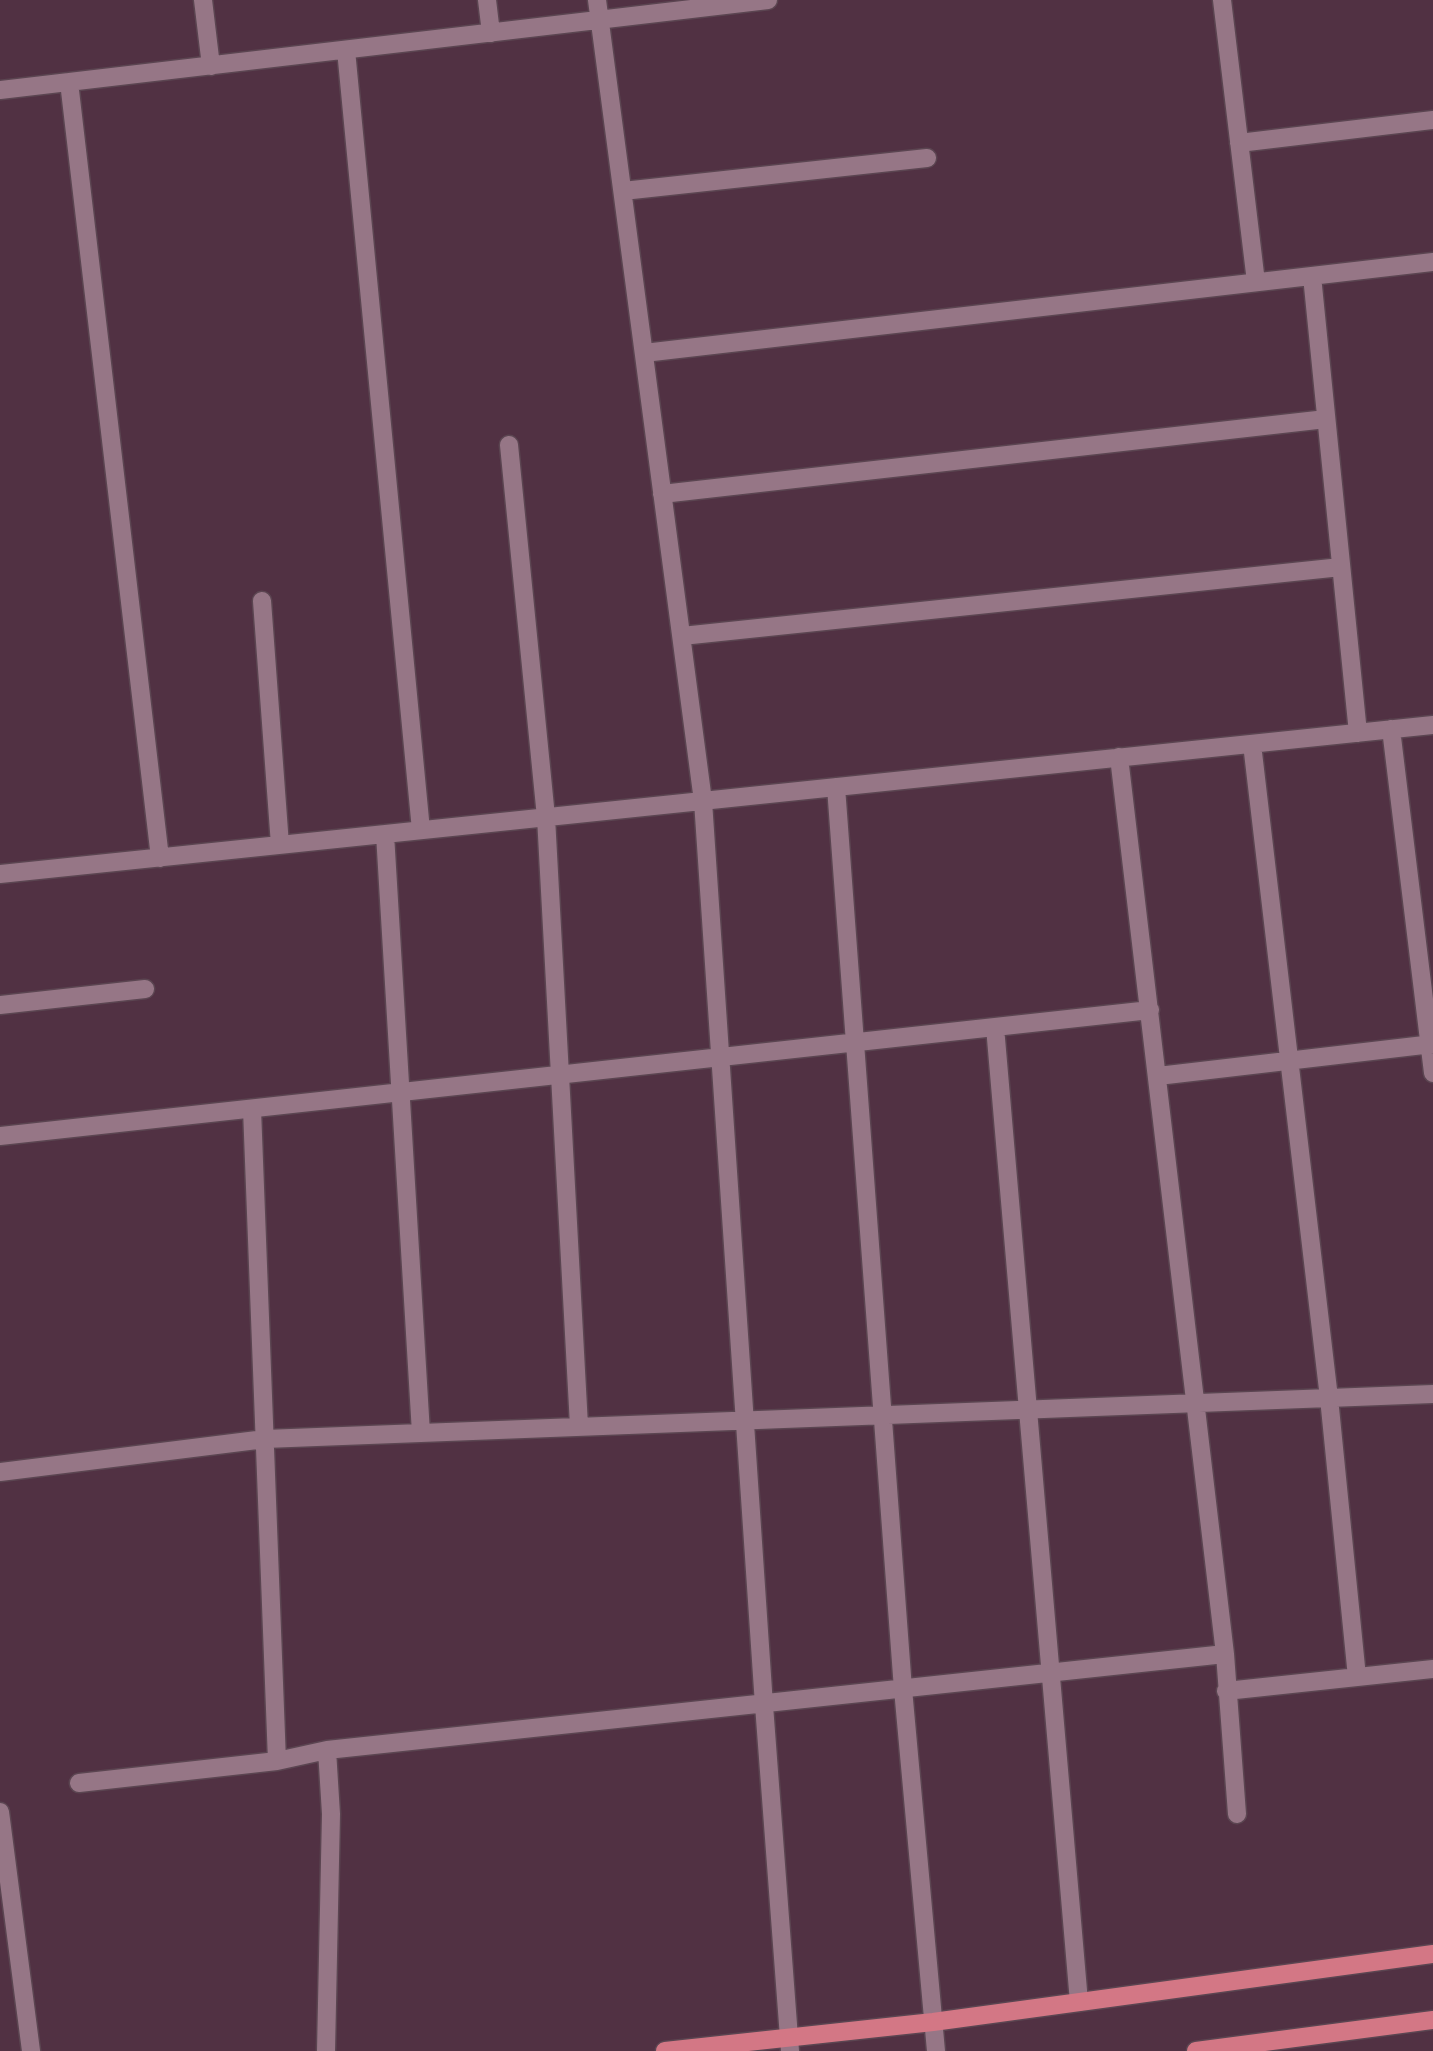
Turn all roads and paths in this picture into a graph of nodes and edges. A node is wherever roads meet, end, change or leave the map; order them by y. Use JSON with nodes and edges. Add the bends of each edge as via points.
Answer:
{"nodes":[{"id":1,"x":203,"y":0,"type":"edge"},
{"id":2,"x":487,"y":0,"type":"edge"},
{"id":3,"x":597,"y":0,"type":"edge"},
{"id":4,"x":768,"y":0,"type":"edge"},
{"id":5,"x":1222,"y":0,"type":"edge"},
{"id":6,"x":600,"y":20,"type":"junction"},
{"id":7,"x":491,"y":33,"type":"junction"},
{"id":8,"x":346,"y":50,"type":"junction"},
{"id":9,"x":211,"y":66,"type":"junction"},
{"id":10,"x":69,"y":82,"type":"junction"},
{"id":11,"x":0,"y":90,"type":"edge"},
{"id":12,"x":1433,"y":120,"type":"edge"},
{"id":13,"x":1239,"y":143,"type":"junction"},
{"id":14,"x":927,"y":158,"type":"dead end"},
{"id":15,"x":623,"y":191,"type":"junction"},
{"id":16,"x":1433,"y":262,"type":"edge"},
{"id":17,"x":1312,"y":276,"type":"junction"},
{"id":18,"x":1256,"y":282,"type":"junction"},
{"id":19,"x":644,"y":353,"type":"junction"},
{"id":20,"x":1326,"y":419,"type":"junction"},
{"id":21,"x":509,"y":445,"type":"dead end"},
{"id":22,"x":662,"y":494,"type":"junction"},
{"id":23,"x":1341,"y":567,"type":"junction"},
{"id":24,"x":262,"y":601,"type":"dead end"},
{"id":25,"x":682,"y":636,"type":"junction"},
{"id":26,"x":1433,"y":725,"type":"edge"},
{"id":27,"x":1391,"y":730,"type":"junction"},
{"id":28,"x":1358,"y":733,"type":"junction"},
{"id":29,"x":1252,"y":744,"type":"junction"},
{"id":30,"x":1119,"y":757,"type":"junction"},
{"id":31,"x":836,"y":787,"type":"junction"},
{"id":32,"x":703,"y":801,"type":"junction"},
{"id":33,"x":546,"y":817,"type":"junction"},
{"id":34,"x":421,"y":830,"type":"junction"},
{"id":35,"x":385,"y":834,"type":"junction"},
{"id":36,"x":280,"y":845,"type":"junction"},
{"id":37,"x":160,"y":858,"type":"junction"},
{"id":38,"x":0,"y":874,"type":"edge"},
{"id":39,"x":145,"y":989,"type":"dead end"},
{"id":40,"x":0,"y":1005,"type":"edge"},
{"id":41,"x":1150,"y":1010,"type":"junction"},
{"id":42,"x":995,"y":1027,"type":"junction"},
{"id":43,"x":856,"y":1042,"type":"junction"},
{"id":44,"x":1431,"y":1044,"type":"edge"},
{"id":45,"x":721,"y":1057,"type":"junction"},
{"id":46,"x":1289,"y":1060,"type":"junction"},
{"id":47,"x":1433,"y":1073,"type":"edge"},
{"id":48,"x":560,"y":1075,"type":"junction"},
{"id":49,"x":1158,"y":1076,"type":"junction"},
{"id":50,"x":400,"y":1092,"type":"junction"},
{"id":51,"x":252,"y":1109,"type":"junction"},
{"id":52,"x":0,"y":1136,"type":"edge"},
{"id":53,"x":1433,"y":1394,"type":"edge"},
{"id":54,"x":1329,"y":1398,"type":"junction"},
{"id":55,"x":1195,"y":1403,"type":"junction"},
{"id":56,"x":1027,"y":1409,"type":"junction"},
{"id":57,"x":883,"y":1415,"type":"junction"},
{"id":58,"x":745,"y":1420,"type":"junction"},
{"id":59,"x":579,"y":1426,"type":"junction"},
{"id":60,"x":421,"y":1433,"type":"junction"},
{"id":61,"x":265,"y":1438,"type":"junction"},
{"id":62,"x":0,"y":1472,"type":"edge"},
{"id":63,"x":1225,"y":1654,"type":"junction"},
{"id":64,"x":1433,"y":1669,"type":"edge"},
{"id":65,"x":1050,"y":1672,"type":"junction"},
{"id":66,"x":1357,"y":1677,"type":"junction"},
{"id":67,"x":903,"y":1689,"type":"junction"},
{"id":68,"x":1226,"y":1691,"type":"junction"},
{"id":69,"x":764,"y":1705,"type":"junction"},
{"id":70,"x":327,"y":1750,"type":"junction"},
{"id":71,"x":277,"y":1760,"type":"junction"},
{"id":72,"x":79,"y":1783,"type":"dead end"},
{"id":73,"x":0,"y":1812,"type":"edge"},
{"id":74,"x":1237,"y":1814,"type":"dead end"},
{"id":75,"x":1433,"y":1954,"type":"edge"},
{"id":76,"x":1079,"y":2002,"type":"junction"},
{"id":77,"x":1433,"y":2020,"type":"edge"},
{"id":78,"x":933,"y":2022,"type":"junction"},
{"id":79,"x":790,"y":2044,"type":"edge"},
{"id":80,"x":31,"y":2051,"type":"edge"},
{"id":81,"x":326,"y":2051,"type":"edge"},
{"id":82,"x":664,"y":2051,"type":"edge"},
{"id":83,"x":936,"y":2051,"type":"edge"},
{"id":84,"x":1196,"y":2051,"type":"edge"}],
"edges":[{"from":1,"to":9,"type":"street"},
{"from":2,"to":7,"type":"street"},
{"from":3,"to":6,"type":"street"},
{"from":4,"to":6,"type":"street"},
{"from":5,"to":13,"type":"street"},
{"from":6,"to":7,"type":"street"},
{"from":6,"to":15,"type":"street"},
{"from":7,"to":8,"type":"street"},
{"from":8,"to":9,"type":"street"},
{"from":8,"to":34,"type":"street"},
{"from":9,"to":10,"type":"street"},
{"from":10,"to":11,"type":"street"},
{"from":10,"to":37,"type":"street"},
{"from":12,"to":13,"type":"street"},
{"from":13,"to":18,"type":"street"},
{"from":14,"to":15,"type":"street"},
{"from":15,"to":19,"type":"street"},
{"from":16,"to":17,"type":"street"},
{"from":17,"to":18,"type":"street"},
{"from":17,"to":20,"type":"street"},
{"from":18,"to":19,"type":"street"},
{"from":19,"to":22,"type":"street"},
{"from":20,"to":22,"type":"street"},
{"from":20,"to":23,"type":"street"},
{"from":21,"to":33,"type":"street"},
{"from":22,"to":25,"type":"street"},
{"from":23,"to":25,"type":"street"},
{"from":23,"to":28,"type":"street"},
{"from":24,"to":36,"type":"street"},
{"from":25,"to":32,"type":"street"},
{"from":26,"to":27,"type":"street"},
{"from":27,"to":28,"type":"street"},
{"from":27,"to":44,"type":"street"},
{"from":28,"to":29,"type":"street"},
{"from":29,"to":30,"type":"street"},
{"from":29,"to":46,"type":"street"},
{"from":30,"to":31,"type":"street"},
{"from":30,"to":41,"type":"street"},
{"from":31,"to":32,"type":"street"},
{"from":31,"to":43,"type":"street"},
{"from":32,"to":33,"type":"street"},
{"from":32,"to":45,"type":"street"},
{"from":33,"to":34,"type":"street"},
{"from":33,"to":48,"type":"street"},
{"from":34,"to":35,"type":"street"},
{"from":35,"to":36,"type":"street"},
{"from":35,"to":50,"type":"street"},
{"from":36,"to":37,"type":"street"},
{"from":37,"to":38,"type":"street"},
{"from":39,"to":40,"type":"street"},
{"from":41,"to":42,"type":"street"},
{"from":41,"to":49,"type":"street"},
{"from":42,"to":43,"type":"street"},
{"from":42,"to":56,"type":"street"},
{"from":43,"to":45,"type":"street"},
{"from":43,"to":57,"type":"street"},
{"from":44,"to":46,"type":"street"},
{"from":44,"to":47,"type":"street"},
{"from":45,"to":48,"type":"street"},
{"from":45,"to":58,"type":"street"},
{"from":46,"to":49,"type":"street"},
{"from":46,"to":54,"type":"street"},
{"from":48,"to":50,"type":"street"},
{"from":48,"to":59,"type":"street"},
{"from":49,"to":55,"type":"street"},
{"from":50,"to":51,"type":"street"},
{"from":50,"to":60,"type":"street"},
{"from":51,"to":52,"type":"street"},
{"from":51,"to":61,"type":"street"},
{"from":53,"to":54,"type":"street"},
{"from":54,"to":55,"type":"street"},
{"from":54,"to":66,"type":"street"},
{"from":55,"to":56,"type":"street"},
{"from":55,"to":63,"type":"street"},
{"from":56,"to":57,"type":"street"},
{"from":56,"to":65,"type":"street"},
{"from":57,"to":58,"type":"street"},
{"from":57,"to":67,"type":"street"},
{"from":58,"to":59,"type":"street"},
{"from":58,"to":69,"type":"street"},
{"from":59,"to":60,"type":"street"},
{"from":60,"to":61,"type":"street"},
{"from":61,"to":62,"type":"street"},
{"from":61,"to":71,"type":"street"},
{"from":63,"to":65,"type":"street"},
{"from":63,"to":68,"type":"street"},
{"from":64,"to":66,"type":"street"},
{"from":65,"to":67,"type":"street"},
{"from":65,"to":76,"type":"street"},
{"from":66,"to":68,"type":"street"},
{"from":67,"to":69,"type":"street"},
{"from":67,"to":78,"type":"street"},
{"from":68,"to":74,"type":"street"},
{"from":69,"to":70,"type":"street"},
{"from":69,"to":79,"type":"street"},
{"from":70,"to":71,"type":"street"},
{"from":70,"to":81,"type":"street","via":[[331,1814]]},
{"from":71,"to":72,"type":"street"},
{"from":73,"to":80,"type":"street"},
{"from":75,"to":76,"type":"main road"},
{"from":76,"to":78,"type":"main road"},
{"from":77,"to":84,"type":"main road"},
{"from":78,"to":79,"type":"main road"},
{"from":78,"to":83,"type":"street"},
{"from":79,"to":82,"type":"main road"}]}
